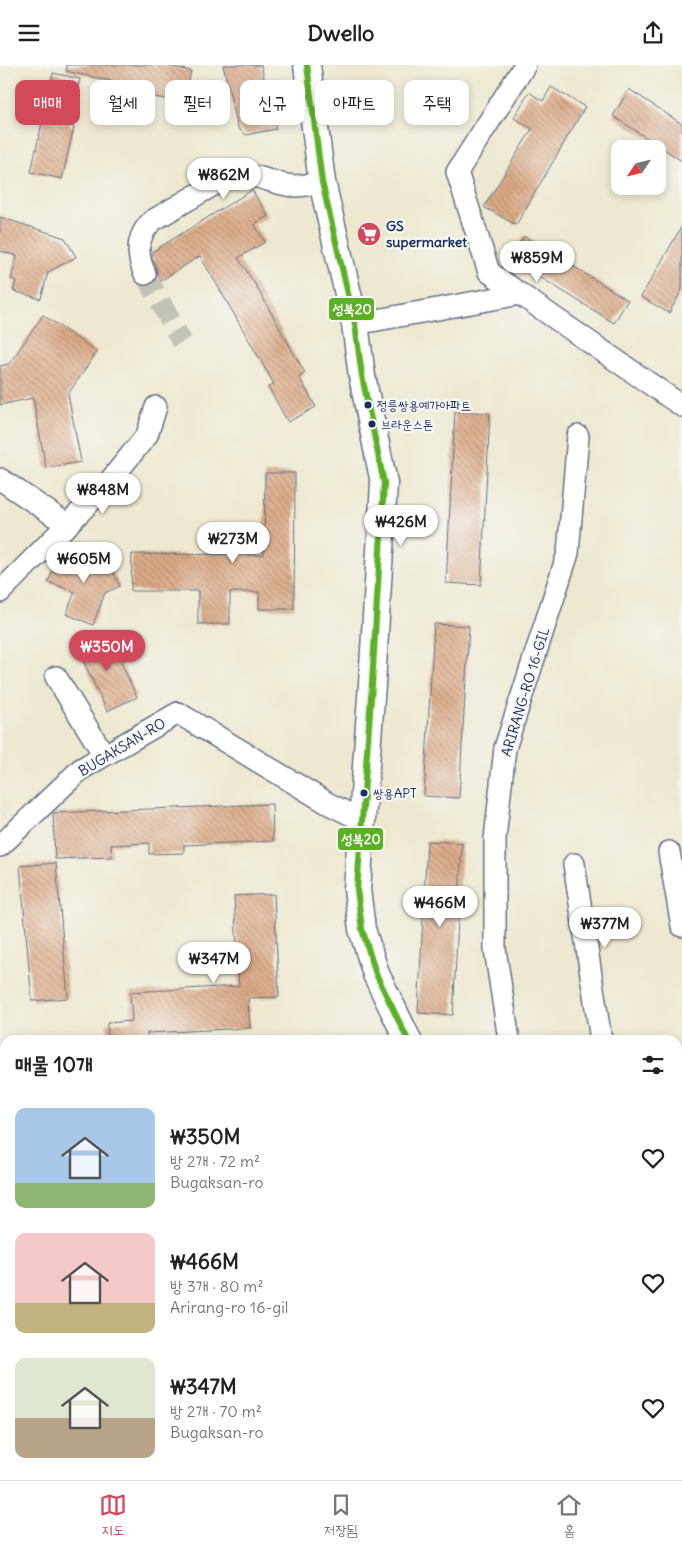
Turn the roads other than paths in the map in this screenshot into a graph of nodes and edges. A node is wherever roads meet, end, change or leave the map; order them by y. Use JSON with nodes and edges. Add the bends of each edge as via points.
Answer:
{"nodes":[{"id":1,"x":307,"y":65,"type":"edge"},
{"id":2,"x":525,"y":65,"type":"edge"},
{"id":3,"x":322,"y":182,"type":"junction"},
{"id":4,"x":145,"y":274,"type":"tunnel mouth"},
{"id":5,"x":520,"y":293,"type":"junction"},
{"id":6,"x":355,"y":324,"type":"junction"},
{"id":7,"x":682,"y":406,"type":"edge"},
{"id":8,"x":156,"y":407,"type":"dead end"},
{"id":9,"x":578,"y":437,"type":"dead end"},
{"id":10,"x":0,"y":479,"type":"edge"},
{"id":11,"x":68,"y":525,"type":"junction"},
{"id":12,"x":0,"y":592,"type":"edge"},
{"id":13,"x":56,"y":677,"type":"dead end"},
{"id":14,"x":104,"y":755,"type":"junction"},
{"id":15,"x":362,"y":820,"type":"junction"},
{"id":16,"x":0,"y":846,"type":"edge"},
{"id":17,"x":669,"y":852,"type":"dead end"},
{"id":18,"x":574,"y":864,"type":"dead end"},
{"id":19,"x":682,"y":926,"type":"edge"},
{"id":20,"x":406,"y":1035,"type":"edge"},
{"id":21,"x":508,"y":1035,"type":"edge"},
{"id":22,"x":600,"y":1035,"type":"edge"}],
"edges":[{"from":1,"to":3,"type":"street"},
{"from":2,"to":5,"type":"street","via":[[457,172],[489,272]]},
{"from":3,"to":4,"type":"street","via":[[293,186],[247,174],[226,177],[144,228],[139,259]]},
{"from":3,"to":6,"type":"street"},
{"from":5,"to":6,"type":"street"},
{"from":5,"to":7,"type":"street"},
{"from":6,"to":15,"type":"street","via":[[384,483]]},
{"from":8,"to":11,"type":"street","via":[[147,435],[104,488]]},
{"from":9,"to":21,"type":"street","name":"ARIRANG-RO 16-GIL","via":[[568,553],[505,748],[495,839],[495,949]]},
{"from":10,"to":11,"type":"street"},
{"from":11,"to":12,"type":"street"},
{"from":13,"to":14,"type":"street"},
{"from":14,"to":15,"type":"street","name":"BUGAKSAN-RO","via":[[178,713],[329,804]]},
{"from":14,"to":16,"type":"street","name":"BUGAKSAN-RO","via":[[81,769]]},
{"from":15,"to":20,"type":"street","via":[[357,889],[362,929],[376,974]]},
{"from":17,"to":19,"type":"street"},
{"from":18,"to":22,"type":"street"}]}
